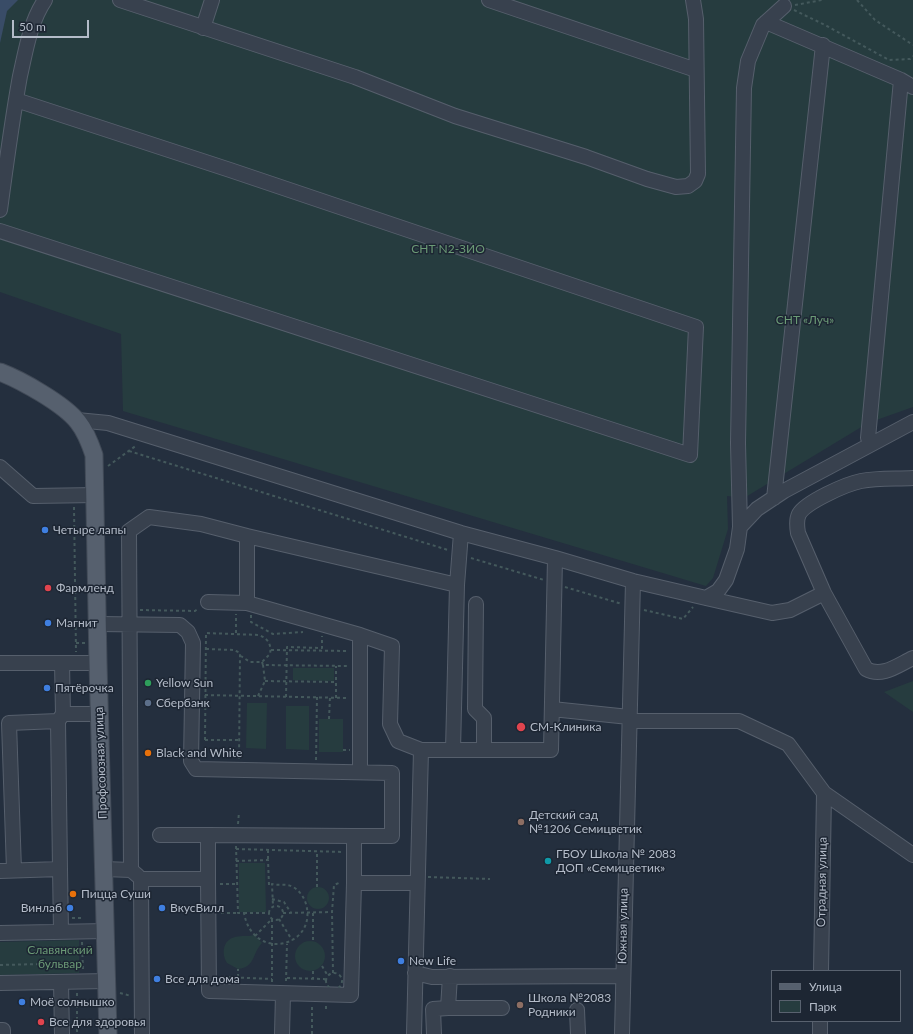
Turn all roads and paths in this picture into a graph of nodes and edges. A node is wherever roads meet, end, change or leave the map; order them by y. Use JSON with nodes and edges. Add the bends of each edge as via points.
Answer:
{"nodes":[{"id":1,"x":45,"y":0,"type":"edge"},
{"id":2,"x":120,"y":0,"type":"edge"},
{"id":3,"x":212,"y":0,"type":"edge"},
{"id":4,"x":489,"y":0,"type":"edge"},
{"id":5,"x":693,"y":0,"type":"edge"},
{"id":6,"x":802,"y":0,"type":"edge"},
{"id":7,"x":822,"y":0,"type":"edge"},
{"id":8,"x":857,"y":0,"type":"edge"},
{"id":9,"x":799,"y":4,"type":"junction"},
{"id":10,"x":785,"y":6,"type":"junction"},
{"id":11,"x":766,"y":22,"type":"junction"},
{"id":12,"x":203,"y":28,"type":"junction"},
{"id":13,"x":823,"y":45,"type":"junction"},
{"id":14,"x":913,"y":45,"type":"edge"},
{"id":15,"x":913,"y":56,"type":"edge"},
{"id":16,"x":696,"y":70,"type":"junction"},
{"id":17,"x":907,"y":83,"type":"edge"},
{"id":18,"x":16,"y":100,"type":"junction"},
{"id":19,"x":0,"y":210,"type":"edge"},
{"id":20,"x":0,"y":231,"type":"edge"},
{"id":21,"x":0,"y":372,"type":"edge"},
{"id":22,"x":913,"y":414,"type":"edge"},
{"id":23,"x":77,"y":420,"type":"junction"},
{"id":24,"x":913,"y":422,"type":"edge"},
{"id":25,"x":154,"y":436,"type":"junction"},
{"id":26,"x":868,"y":438,"type":"junction"},
{"id":27,"x":128,"y":451,"type":"junction"},
{"id":28,"x":0,"y":467,"type":"edge"},
{"id":29,"x":96,"y":475,"type":"junction"},
{"id":30,"x":913,"y":478,"type":"edge"},
{"id":31,"x":774,"y":492,"type":"junction"},
{"id":32,"x":73,"y":495,"type":"junction"},
{"id":33,"x":96,"y":495,"type":"junction"},
{"id":34,"x":740,"y":527,"type":"junction"},
{"id":35,"x":461,"y":533,"type":"junction"},
{"id":36,"x":247,"y":536,"type":"junction"},
{"id":37,"x":459,"y":554,"type":"junction"},
{"id":38,"x":556,"y":558,"type":"junction"},
{"id":39,"x":634,"y":581,"type":"junction"},
{"id":40,"x":555,"y":583,"type":"junction"},
{"id":41,"x":457,"y":585,"type":"junction"},
{"id":42,"x":824,"y":593,"type":"junction"},
{"id":43,"x":706,"y":598,"type":"junction"},
{"id":44,"x":208,"y":602,"type":"joint"},
{"id":45,"x":476,"y":604,"type":"dead end"},
{"id":46,"x":245,"y":606,"type":"junction"},
{"id":47,"x":632,"y":608,"type":"junction"},
{"id":48,"x":128,"y":609,"type":"junction"},
{"id":49,"x":98,"y":624,"type":"junction"},
{"id":50,"x":128,"y":624,"type":"junction"},
{"id":51,"x":304,"y":632,"type":"dead end"},
{"id":52,"x":236,"y":633,"type":"junction"},
{"id":53,"x":322,"y":634,"type":"dead end"},
{"id":54,"x":360,"y":635,"type":"junction"},
{"id":55,"x":206,"y":649,"type":"junction"},
{"id":56,"x":271,"y":650,"type":"junction"},
{"id":57,"x":286,"y":650,"type":"junction"},
{"id":58,"x":354,"y":651,"type":"dead end"},
{"id":59,"x":241,"y":656,"type":"junction"},
{"id":60,"x":913,"y":658,"type":"edge"},
{"id":61,"x":0,"y":663,"type":"edge"},
{"id":62,"x":62,"y":663,"type":"junction"},
{"id":63,"x":76,"y":663,"type":"junction"},
{"id":64,"x":98,"y":663,"type":"junction"},
{"id":65,"x":262,"y":663,"type":"junction"},
{"id":66,"x":286,"y":665,"type":"junction"},
{"id":67,"x":336,"y":666,"type":"junction"},
{"id":68,"x":354,"y":666,"type":"dead end"},
{"id":69,"x":265,"y":681,"type":"junction"},
{"id":70,"x":286,"y":681,"type":"junction"},
{"id":71,"x":336,"y":682,"type":"junction"},
{"id":72,"x":205,"y":695,"type":"junction"},
{"id":73,"x":240,"y":696,"type":"junction"},
{"id":74,"x":258,"y":696,"type":"junction"},
{"id":75,"x":286,"y":697,"type":"junction"},
{"id":76,"x":317,"y":697,"type":"junction"},
{"id":77,"x":330,"y":697,"type":"junction"},
{"id":78,"x":336,"y":698,"type":"junction"},
{"id":79,"x":353,"y":698,"type":"dead end"},
{"id":80,"x":552,"y":709,"type":"junction"},
{"id":81,"x":99,"y":714,"type":"junction"},
{"id":82,"x":60,"y":718,"type":"junction"},
{"id":83,"x":329,"y":719,"type":"dead end"},
{"id":84,"x":629,"y":719,"type":"junction"},
{"id":85,"x":4,"y":723,"type":"edge"},
{"id":86,"x":240,"y":740,"type":"junction"},
{"id":87,"x":421,"y":750,"type":"junction"},
{"id":88,"x":453,"y":750,"type":"junction"},
{"id":89,"x":484,"y":750,"type":"junction"},
{"id":90,"x":239,"y":770,"type":"junction"},
{"id":91,"x":316,"y":772,"type":"junction"},
{"id":92,"x":360,"y":772,"type":"junction"},
{"id":93,"x":824,"y":793,"type":"junction"},
{"id":94,"x":160,"y":835,"type":"dead end"},
{"id":95,"x":208,"y":835,"type":"junction"},
{"id":96,"x":354,"y":836,"type":"junction"},
{"id":97,"x":236,"y":842,"type":"junction"},
{"id":98,"x":268,"y":850,"type":"junction"},
{"id":99,"x":317,"y":851,"type":"junction"},
{"id":100,"x":913,"y":855,"type":"edge"},
{"id":101,"x":342,"y":859,"type":"dead end"},
{"id":102,"x":236,"y":861,"type":"junction"},
{"id":103,"x":268,"y":861,"type":"junction"},
{"id":104,"x":272,"y":862,"type":"dead end"},
{"id":105,"x":60,"y":869,"type":"junction"},
{"id":106,"x":104,"y":869,"type":"junction"},
{"id":107,"x":7,"y":871,"type":"edge"},
{"id":108,"x":136,"y":874,"type":"junction"},
{"id":109,"x":208,"y":879,"type":"junction"},
{"id":110,"x":490,"y":879,"type":"dead end"},
{"id":111,"x":417,"y":880,"type":"junction"},
{"id":112,"x":348,"y":881,"type":"junction"},
{"id":113,"x":237,"y":884,"type":"junction"},
{"id":114,"x":272,"y":884,"type":"junction"},
{"id":115,"x":317,"y":887,"type":"dead end"},
{"id":116,"x":272,"y":899,"type":"junction"},
{"id":117,"x":272,"y":906,"type":"junction"},
{"id":118,"x":307,"y":912,"type":"junction"},
{"id":119,"x":313,"y":912,"type":"junction"},
{"id":120,"x":332,"y":912,"type":"junction"},
{"id":121,"x":221,"y":913,"type":"dead end"},
{"id":122,"x":238,"y":913,"type":"junction"},
{"id":123,"x":244,"y":913,"type":"junction"},
{"id":124,"x":268,"y":913,"type":"junction"},
{"id":125,"x":283,"y":913,"type":"junction"},
{"id":126,"x":291,"y":913,"type":"junction"},
{"id":127,"x":272,"y":919,"type":"junction"},
{"id":128,"x":279,"y":919,"type":"junction"},
{"id":129,"x":106,"y":931,"type":"junction"},
{"id":130,"x":62,"y":932,"type":"junction"},
{"id":131,"x":0,"y":933,"type":"edge"},
{"id":132,"x":255,"y":936,"type":"junction"},
{"id":133,"x":292,"y":940,"type":"junction"},
{"id":134,"x":313,"y":940,"type":"dead end"},
{"id":135,"x":272,"y":944,"type":"junction"},
{"id":136,"x":286,"y":944,"type":"junction"},
{"id":137,"x":83,"y":963,"type":"dead end"},
{"id":138,"x":0,"y":965,"type":"edge"},
{"id":139,"x":322,"y":966,"type":"dead end"},
{"id":140,"x":238,"y":969,"type":"dead end"},
{"id":141,"x":821,"y":970,"type":"edge"},
{"id":142,"x":313,"y":971,"type":"dead end"},
{"id":143,"x":333,"y":973,"type":"junction"},
{"id":144,"x":415,"y":974,"type":"junction"},
{"id":145,"x":328,"y":976,"type":"junction"},
{"id":146,"x":450,"y":976,"type":"junction"},
{"id":147,"x":622,"y":976,"type":"junction"},
{"id":148,"x":223,"y":977,"type":"dead end"},
{"id":149,"x":238,"y":977,"type":"junction"},
{"id":150,"x":287,"y":978,"type":"junction"},
{"id":151,"x":313,"y":978,"type":"junction"},
{"id":152,"x":272,"y":979,"type":"junction"},
{"id":153,"x":326,"y":980,"type":"junction"},
{"id":154,"x":107,"y":981,"type":"junction"},
{"id":155,"x":61,"y":982,"type":"junction"},
{"id":156,"x":0,"y":983,"type":"edge"},
{"id":157,"x":281,"y":988,"type":"junction"},
{"id":158,"x":76,"y":990,"type":"dead end"},
{"id":159,"x":312,"y":1000,"type":"dead end"},
{"id":160,"x":448,"y":1008,"type":"junction"},
{"id":161,"x":502,"y":1008,"type":"dead end"},
{"id":162,"x":577,"y":1010,"type":"dead end"},
{"id":163,"x":820,"y":1022,"type":"edge"},
{"id":164,"x":0,"y":1030,"type":"edge"},
{"id":165,"x":3,"y":1034,"type":"edge"},
{"id":166,"x":62,"y":1034,"type":"edge"},
{"id":167,"x":77,"y":1034,"type":"edge"},
{"id":168,"x":108,"y":1034,"type":"edge"},
{"id":169,"x":142,"y":1034,"type":"edge"},
{"id":170,"x":282,"y":1034,"type":"edge"},
{"id":171,"x":312,"y":1034,"type":"edge"},
{"id":172,"x":414,"y":1034,"type":"edge"},
{"id":173,"x":434,"y":1034,"type":"edge"},
{"id":174,"x":578,"y":1034,"type":"edge"},
{"id":175,"x":622,"y":1034,"type":"edge"},
{"id":176,"x":820,"y":1034,"type":"edge"}],
"edges":[{"from":1,"to":18,"type":"street","via":[[27,45]]},
{"from":2,"to":12,"type":"street"},
{"from":3,"to":12,"type":"street"},
{"from":4,"to":16,"type":"street"},
{"from":5,"to":16,"type":"street","via":[[696,19]]},
{"from":6,"to":9,"type":"path"},
{"from":7,"to":9,"type":"path"},
{"from":8,"to":14,"type":"path","via":[[875,20]]},
{"from":9,"to":10,"type":"path"},
{"from":10,"to":11,"type":"street"},
{"from":10,"to":15,"type":"path","via":[[889,60],[910,59]]},
{"from":11,"to":13,"type":"street"},
{"from":11,"to":34,"type":"street","via":[[748,61],[744,88],[738,442]]},
{"from":12,"to":16,"type":"street","via":[[355,77],[455,116],[676,187],[688,186],[695,181],[698,174]]},
{"from":13,"to":17,"type":"street"},
{"from":13,"to":31,"type":"street"},
{"from":17,"to":26,"type":"street"},
{"from":18,"to":19,"type":"street"},
{"from":18,"to":20,"type":"street","via":[[696,327],[690,455]]},
{"from":21,"to":23,"type":"main road","name":"Профсоюзная улица","via":[[49,398]]},
{"from":22,"to":26,"type":"street"},
{"from":23,"to":25,"type":"street","via":[[108,423]]},
{"from":23,"to":29,"type":"main road","name":"Профсоюзная улица","via":[[88,437]]},
{"from":24,"to":31,"type":"street"},
{"from":25,"to":27,"type":"path"},
{"from":25,"to":35,"type":"street"},
{"from":26,"to":31,"type":"street"},
{"from":27,"to":29,"type":"path"},
{"from":27,"to":37,"type":"path"},
{"from":28,"to":32,"type":"street","via":[[33,496]]},
{"from":29,"to":33,"type":"main road","name":"Профсоюзная улица"},
{"from":30,"to":42,"type":"street","via":[[859,481],[810,503],[803,509],[798,516],[798,532]]},
{"from":31,"to":34,"type":"street"},
{"from":32,"to":33,"type":"street"},
{"from":32,"to":63,"type":"path"},
{"from":33,"to":49,"type":"main road","name":"Профсоюзная улица"},
{"from":34,"to":43,"type":"street","via":[[737,549],[726,580],[718,591]]},
{"from":35,"to":37,"type":"street"},
{"from":35,"to":38,"type":"street"},
{"from":36,"to":41,"type":"street"},
{"from":36,"to":46,"type":"street"},
{"from":36,"to":48,"type":"street","via":[[201,524],[149,517],[129,531]]},
{"from":37,"to":40,"type":"path"},
{"from":37,"to":41,"type":"street"},
{"from":38,"to":39,"type":"street"},
{"from":38,"to":40,"type":"street"},
{"from":39,"to":43,"type":"street"},
{"from":39,"to":47,"type":"street","name":"Южная улица"},
{"from":40,"to":47,"type":"path"},
{"from":40,"to":80,"type":"street"},
{"from":41,"to":88,"type":"street"},
{"from":42,"to":43,"type":"street","via":[[790,610],[772,613]]},
{"from":42,"to":60,"type":"street","via":[[866,669],[871,672],[884,672]]},
{"from":44,"to":46,"type":"street"},
{"from":44,"to":48,"type":"path","via":[[195,611]]},
{"from":45,"to":89,"type":"street","via":[[475,709],[484,718]]},
{"from":46,"to":51,"type":"path","via":[[251,622],[273,634]]},
{"from":46,"to":52,"type":"path"},
{"from":46,"to":54,"type":"street"},
{"from":47,"to":84,"type":"street","name":"Южная улица"},
{"from":48,"to":50,"type":"street"},
{"from":49,"to":50,"type":"street"},
{"from":49,"to":64,"type":"main road","name":"Профсоюзная улица"},
{"from":50,"to":90,"type":"street","via":[[180,626],[188,632],[193,643],[192,765],[200,770]]},
{"from":50,"to":108,"type":"street"},
{"from":52,"to":55,"type":"path","via":[[206,633]]},
{"from":52,"to":56,"type":"path","via":[[263,636],[269,642]]},
{"from":53,"to":57,"type":"path","via":[[322,648],[286,647]]},
{"from":54,"to":87,"type":"street","via":[[392,646],[390,724],[398,741]]},
{"from":54,"to":92,"type":"street"},
{"from":55,"to":59,"type":"path","via":[[237,650]]},
{"from":55,"to":72,"type":"path"},
{"from":56,"to":57,"type":"path"},
{"from":56,"to":65,"type":"path"},
{"from":57,"to":58,"type":"path"},
{"from":57,"to":66,"type":"path"},
{"from":59,"to":65,"type":"path","via":[[250,662]]},
{"from":59,"to":73,"type":"path"},
{"from":61,"to":62,"type":"street"},
{"from":62,"to":63,"type":"street"},
{"from":62,"to":82,"type":"street"},
{"from":63,"to":64,"type":"street"},
{"from":64,"to":81,"type":"main road","name":"Профсоюзная улица"},
{"from":65,"to":66,"type":"path"},
{"from":65,"to":69,"type":"path"},
{"from":66,"to":67,"type":"path"},
{"from":66,"to":70,"type":"path"},
{"from":67,"to":68,"type":"path"},
{"from":67,"to":71,"type":"path"},
{"from":69,"to":70,"type":"path"},
{"from":69,"to":74,"type":"path"},
{"from":70,"to":71,"type":"path"},
{"from":70,"to":75,"type":"path"},
{"from":71,"to":78,"type":"path"},
{"from":72,"to":73,"type":"path"},
{"from":72,"to":86,"type":"path","via":[[205,740]]},
{"from":73,"to":74,"type":"path"},
{"from":73,"to":86,"type":"path"},
{"from":74,"to":75,"type":"path"},
{"from":75,"to":76,"type":"path"},
{"from":76,"to":77,"type":"path"},
{"from":76,"to":91,"type":"path"},
{"from":77,"to":78,"type":"path"},
{"from":77,"to":83,"type":"path"},
{"from":78,"to":79,"type":"path"},
{"from":80,"to":84,"type":"street"},
{"from":80,"to":89,"type":"street","via":[[551,750]]},
{"from":81,"to":82,"type":"street"},
{"from":81,"to":106,"type":"main road","name":"Профсоюзная улица"},
{"from":82,"to":85,"type":"street"},
{"from":82,"to":105,"type":"street"},
{"from":84,"to":93,"type":"street","via":[[739,721],[788,744]]},
{"from":84,"to":147,"type":"street","name":"Южная улица"},
{"from":85,"to":107,"type":"street"},
{"from":86,"to":90,"type":"path"},
{"from":87,"to":88,"type":"street"},
{"from":87,"to":111,"type":"street"},
{"from":88,"to":89,"type":"street"},
{"from":90,"to":91,"type":"street"},
{"from":91,"to":92,"type":"street"},
{"from":92,"to":96,"type":"street","via":[[392,773],[392,836]]},
{"from":93,"to":100,"type":"street"},
{"from":93,"to":141,"type":"street","name":"Отрадная улица"},
{"from":94,"to":95,"type":"street"},
{"from":95,"to":97,"type":"street"},
{"from":95,"to":109,"type":"street"},
{"from":96,"to":97,"type":"street"},
{"from":96,"to":112,"type":"street"},
{"from":97,"to":98,"type":"path"},
{"from":97,"to":102,"type":"path"},
{"from":98,"to":99,"type":"path"},
{"from":98,"to":103,"type":"path"},
{"from":99,"to":101,"type":"path","via":[[343,852]]},
{"from":99,"to":115,"type":"path"},
{"from":102,"to":103,"type":"path"},
{"from":102,"to":113,"type":"path"},
{"from":103,"to":104,"type":"path"},
{"from":103,"to":114,"type":"path","via":[[269,885]]},
{"from":105,"to":107,"type":"street"},
{"from":105,"to":130,"type":"street"},
{"from":106,"to":108,"type":"street"},
{"from":106,"to":129,"type":"main road","name":"Профсоюзная улица"},
{"from":108,"to":109,"type":"street"},
{"from":108,"to":169,"type":"street"},
{"from":109,"to":113,"type":"path","via":[[220,884]]},
{"from":109,"to":157,"type":"street","via":[[209,991]]},
{"from":110,"to":111,"type":"path"},
{"from":111,"to":112,"type":"street"},
{"from":111,"to":144,"type":"street"},
{"from":112,"to":120,"type":"path","via":[[334,885]]},
{"from":112,"to":157,"type":"street","via":[[351,996]]},
{"from":113,"to":122,"type":"path"},
{"from":114,"to":116,"type":"path"},
{"from":114,"to":118,"type":"path","via":[[293,886],[303,896]]},
{"from":116,"to":117,"type":"path"},
{"from":116,"to":126,"type":"path","via":[[284,902]]},
{"from":117,"to":124,"type":"path"},
{"from":117,"to":125,"type":"path","via":[[280,907]]},
{"from":118,"to":119,"type":"path"},
{"from":118,"to":126,"type":"path"},
{"from":118,"to":133,"type":"path","via":[[306,924]]},
{"from":119,"to":120,"type":"path"},
{"from":119,"to":134,"type":"path"},
{"from":120,"to":143,"type":"path"},
{"from":121,"to":122,"type":"path"},
{"from":122,"to":123,"type":"path"},
{"from":123,"to":124,"type":"path"},
{"from":123,"to":132,"type":"path","via":[[248,928]]},
{"from":124,"to":127,"type":"path"},
{"from":125,"to":126,"type":"path"},
{"from":125,"to":128,"type":"path"},
{"from":127,"to":128,"type":"path"},
{"from":127,"to":132,"type":"path"},
{"from":127,"to":135,"type":"path"},
{"from":128,"to":133,"type":"path"},
{"from":129,"to":130,"type":"street"},
{"from":129,"to":154,"type":"main road","name":"Профсоюзная улица"},
{"from":130,"to":131,"type":"street"},
{"from":132,"to":135,"type":"path"},
{"from":133,"to":136,"type":"path"},
{"from":135,"to":136,"type":"path"},
{"from":135,"to":152,"type":"path"},
{"from":136,"to":150,"type":"path"},
{"from":137,"to":138,"type":"path"},
{"from":139,"to":145,"type":"path"},
{"from":140,"to":149,"type":"path"},
{"from":142,"to":151,"type":"path"},
{"from":143,"to":145,"type":"path"},
{"from":143,"to":153,"type":"path","via":[[342,978],[341,986],[332,988]]},
{"from":144,"to":146,"type":"street","via":[[432,977]]},
{"from":144,"to":172,"type":"street"},
{"from":145,"to":153,"type":"path"},
{"from":146,"to":147,"type":"street"},
{"from":146,"to":160,"type":"street"},
{"from":147,"to":175,"type":"street","name":"Южная улица"},
{"from":148,"to":149,"type":"path"},
{"from":149,"to":152,"type":"path"},
{"from":150,"to":151,"type":"path"},
{"from":150,"to":157,"type":"path"},
{"from":151,"to":153,"type":"path"},
{"from":152,"to":157,"type":"path","via":[[272,983]]},
{"from":154,"to":155,"type":"street"},
{"from":154,"to":168,"type":"main road","name":"Профсоюзная улица"},
{"from":155,"to":156,"type":"street"},
{"from":155,"to":166,"type":"street"},
{"from":157,"to":170,"type":"street"},
{"from":158,"to":167,"type":"path"},
{"from":159,"to":171,"type":"path"},
{"from":160,"to":161,"type":"street"},
{"from":160,"to":173,"type":"street","via":[[433,1009]]},
{"from":162,"to":174,"type":"street"},
{"from":163,"to":176,"type":"street"},
{"from":164,"to":165,"type":"street","via":[[3,1030]]}]}
